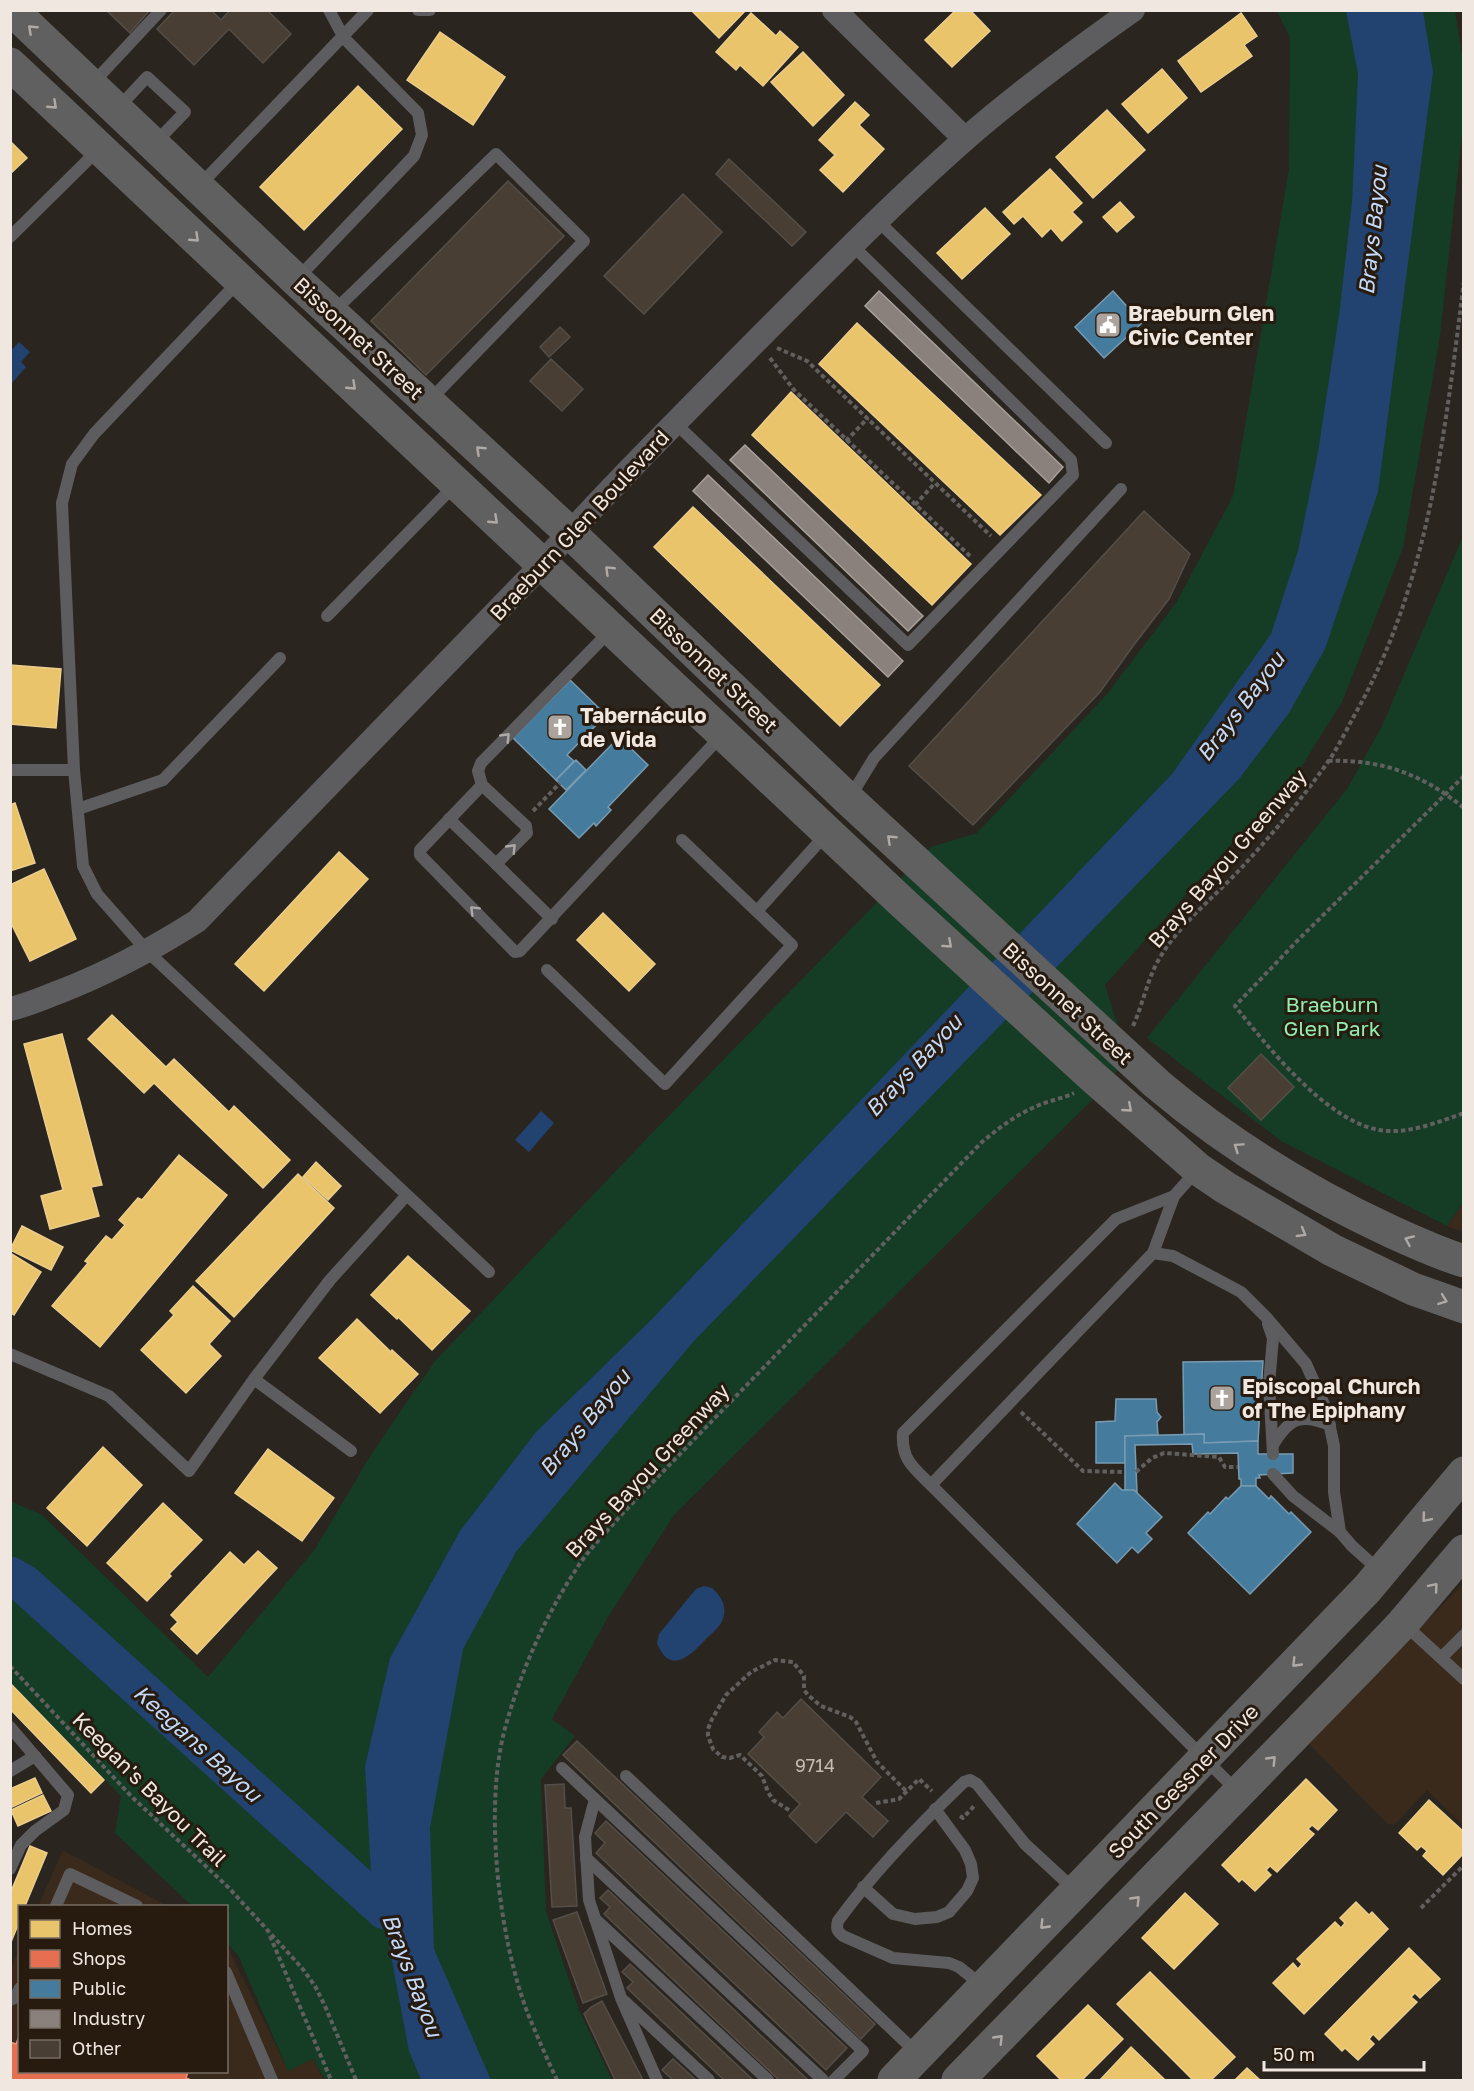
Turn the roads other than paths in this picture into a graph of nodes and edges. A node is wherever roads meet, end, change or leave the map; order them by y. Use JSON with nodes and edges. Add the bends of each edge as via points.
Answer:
{"nodes":[{"id":1,"x":12,"y":10,"type":"edge"},
{"id":2,"x":161,"y":10,"type":"edge"},
{"id":3,"x":329,"y":10,"type":"edge"},
{"id":4,"x":368,"y":10,"type":"edge"},
{"id":5,"x":418,"y":10,"type":"edge"},
{"id":6,"x":430,"y":10,"type":"edge"},
{"id":7,"x":834,"y":10,"type":"edge"},
{"id":8,"x":1133,"y":10,"type":"edge"},
{"id":9,"x":344,"y":38,"type":"junction"},
{"id":10,"x":17,"y":77,"type":"edge"},
{"id":11,"x":91,"y":84,"type":"junction"},
{"id":12,"x":122,"y":114,"type":"junction"},
{"id":13,"x":965,"y":140,"type":"junction"},
{"id":14,"x":154,"y":144,"type":"junction"},
{"id":15,"x":99,"y":148,"type":"junction"},
{"id":16,"x":199,"y":187,"type":"junction"},
{"id":17,"x":878,"y":220,"type":"junction"},
{"id":18,"x":10,"y":237,"type":"edge"},
{"id":19,"x":852,"y":245,"type":"junction"},
{"id":20,"x":296,"y":280,"type":"junction"},
{"id":21,"x":240,"y":281,"type":"junction"},
{"id":22,"x":342,"y":322,"type":"junction"},
{"id":23,"x":324,"y":360,"type":"junction"},
{"id":24,"x":428,"y":402,"type":"junction"},
{"id":25,"x":675,"y":423,"type":"junction"},
{"id":26,"x":1106,"y":443,"type":"dead end"},
{"id":27,"x":456,"y":484,"type":"junction"},
{"id":28,"x":1121,"y":489,"type":"dead end"},
{"id":29,"x":569,"y":532,"type":"junction"},
{"id":30,"x":541,"y":564,"type":"junction"},
{"id":31,"x":327,"y":616,"type":"dead end"},
{"id":32,"x":611,"y":629,"type":"junction"},
{"id":33,"x":280,"y":658,"type":"dead end"},
{"id":34,"x":723,"y":734,"type":"junction"},
{"id":35,"x":10,"y":770,"type":"edge"},
{"id":36,"x":74,"y":770,"type":"junction"},
{"id":37,"x":482,"y":785,"type":"junction"},
{"id":38,"x":849,"y":800,"type":"junction"},
{"id":39,"x":78,"y":809,"type":"junction"},
{"id":40,"x":449,"y":819,"type":"junction"},
{"id":41,"x":825,"y":829,"type":"junction"},
{"id":42,"x":682,"y":840,"type":"dead end"},
{"id":43,"x":496,"y":864,"type":"junction"},
{"id":44,"x":757,"y":911,"type":"junction"},
{"id":45,"x":552,"y":919,"type":"junction"},
{"id":46,"x":148,"y":952,"type":"junction"},
{"id":47,"x":547,"y":970,"type":"dead end"},
{"id":48,"x":10,"y":1009,"type":"edge"},
{"id":49,"x":1198,"y":1169,"type":"junction"},
{"id":50,"x":1278,"y":1172,"type":"junction"},
{"id":51,"x":406,"y":1196,"type":"junction"},
{"id":52,"x":1174,"y":1196,"type":"junction"},
{"id":53,"x":1259,"y":1208,"type":"junction"},
{"id":54,"x":1153,"y":1253,"type":"junction"},
{"id":55,"x":1462,"y":1256,"type":"edge"},
{"id":56,"x":489,"y":1272,"type":"dead end"},
{"id":57,"x":1464,"y":1307,"type":"edge"},
{"id":58,"x":1266,"y":1317,"type":"junction"},
{"id":59,"x":10,"y":1354,"type":"edge"},
{"id":60,"x":254,"y":1379,"type":"junction"},
{"id":61,"x":1330,"y":1425,"type":"junction"},
{"id":62,"x":351,"y":1451,"type":"dead end"},
{"id":63,"x":1464,"y":1473,"type":"edge"},
{"id":64,"x":1273,"y":1474,"type":"dead end"},
{"id":65,"x":931,"y":1485,"type":"junction"},
{"id":66,"x":1340,"y":1532,"type":"junction"},
{"id":67,"x":1464,"y":1551,"type":"edge"},
{"id":68,"x":1374,"y":1581,"type":"junction"},
{"id":69,"x":1403,"y":1623,"type":"junction"},
{"id":70,"x":1464,"y":1635,"type":"edge"},
{"id":71,"x":1442,"y":1658,"type":"junction"},
{"id":72,"x":1464,"y":1679,"type":"edge"},
{"id":73,"x":10,"y":1727,"type":"edge"},
{"id":74,"x":35,"y":1756,"type":"junction"},
{"id":75,"x":1205,"y":1758,"type":"junction"},
{"id":76,"x":562,"y":1768,"type":"dead end"},
{"id":77,"x":10,"y":1771,"type":"edge"},
{"id":78,"x":626,"y":1776,"type":"dead end"},
{"id":79,"x":1240,"y":1794,"type":"junction"},
{"id":80,"x":596,"y":1799,"type":"junction"},
{"id":81,"x":940,"y":1805,"type":"junction"},
{"id":82,"x":586,"y":1858,"type":"junction"},
{"id":83,"x":10,"y":1869,"type":"edge"},
{"id":84,"x":863,"y":1887,"type":"junction"},
{"id":85,"x":1076,"y":1891,"type":"junction"},
{"id":86,"x":56,"y":1905,"type":"edge"},
{"id":87,"x":135,"y":1905,"type":"edge"},
{"id":88,"x":594,"y":1918,"type":"junction"},
{"id":89,"x":228,"y":1977,"type":"edge"},
{"id":90,"x":984,"y":1987,"type":"junction"},
{"id":91,"x":621,"y":1998,"type":"junction"},
{"id":92,"x":919,"y":2055,"type":"junction"},
{"id":93,"x":272,"y":2080,"type":"edge"},
{"id":94,"x":657,"y":2080,"type":"edge"},
{"id":95,"x":709,"y":2080,"type":"edge"},
{"id":96,"x":768,"y":2080,"type":"edge"},
{"id":97,"x":823,"y":2080,"type":"edge"},
{"id":98,"x":834,"y":2080,"type":"edge"},
{"id":99,"x":894,"y":2080,"type":"edge"},
{"id":100,"x":949,"y":2080,"type":"edge"},
{"id":101,"x":958,"y":2080,"type":"edge"}],
"edges":[{"from":11,"to":1,"type":"main road","name":"Bissonnet Street","one_way":true},
{"from":2,"to":11,"type":"lane"},
{"from":3,"to":9,"type":"lane"},
{"from":4,"to":9,"type":"lane"},
{"from":5,"to":6,"type":"lane"},
{"from":7,"to":13,"type":"street"},
{"from":8,"to":13,"type":"street","name":"Braeburn Glen Boulevard"},
{"from":9,"to":16,"type":"lane"},
{"from":9,"to":20,"type":"lane","via":[[418,113],[422,135],[414,156]]},
{"from":10,"to":15,"type":"main road","name":"Bissonnet Street","one_way":true},
{"from":11,"to":12,"type":"main road","name":"Bissonnet Street"},
{"from":12,"to":14,"type":"main road","name":"Bissonnet Street"},
{"from":12,"to":14,"type":"lane","via":[[147,77],[185,112]]},
{"from":12,"to":15,"type":"main road"},
{"from":13,"to":17,"type":"street","name":"Braeburn Glen Boulevard"},
{"from":14,"to":16,"type":"main road","name":"Bissonnet Street"},
{"from":15,"to":18,"type":"lane"},
{"from":15,"to":21,"type":"main road","name":"Bissonnet Street","one_way":true},
{"from":16,"to":20,"type":"main road","name":"Bissonnet Street"},
{"from":17,"to":19,"type":"street","name":"Braeburn Glen Boulevard"},
{"from":17,"to":26,"type":"lane"},
{"from":19,"to":25,"type":"street","name":"Braeburn Glen Boulevard"},
{"from":19,"to":25,"type":"lane","via":[[1071,460],[1073,475],[908,645]]},
{"from":20,"to":22,"type":"main road","name":"Bissonnet Street"},
{"from":21,"to":23,"type":"main road","name":"Bissonnet Street"},
{"from":21,"to":36,"type":"lane","via":[[94,434],[72,464],[62,503]]},
{"from":22,"to":23,"type":"main road"},
{"from":22,"to":24,"type":"main road","name":"Bissonnet Street"},
{"from":22,"to":24,"type":"lane","via":[[496,154],[584,241]]},
{"from":23,"to":27,"type":"main road","name":"Bissonnet Street","one_way":true},
{"from":29,"to":24,"type":"main road","name":"Bissonnet Street","one_way":true},
{"from":25,"to":29,"type":"street","name":"Braeburn Glen Boulevard"},
{"from":27,"to":30,"type":"main road","name":"Bissonnet Street","one_way":true},
{"from":27,"to":31,"type":"lane"},
{"from":28,"to":38,"type":"lane","via":[[874,758]]},
{"from":29,"to":30,"type":"street","name":"Braeburn Glen Boulevard"},
{"from":38,"to":29,"type":"main road","name":"Bissonnet Street","one_way":true},
{"from":30,"to":32,"type":"main road","name":"Bissonnet Street"},
{"from":30,"to":46,"type":"street","name":"Braeburn Glen Boulevard","via":[[197,921]]},
{"from":32,"to":34,"type":"main road","name":"Bissonnet Street"},
{"from":37,"to":32,"type":"lane","one_way":true,"via":[[478,771],[481,763]]},
{"from":33,"to":39,"type":"lane","via":[[163,780]]},
{"from":34,"to":41,"type":"main road","name":"Bissonnet Street"},
{"from":34,"to":45,"type":"lane"},
{"from":35,"to":36,"type":"lane"},
{"from":36,"to":39,"type":"lane"},
{"from":37,"to":40,"type":"lane"},
{"from":43,"to":37,"type":"lane","one_way":true,"via":[[526,832],[526,826]]},
{"from":38,"to":41,"type":"main road"},
{"from":50,"to":38,"type":"main road","name":"Bissonnet Street","one_way":true,"via":[[1195,1116],[1121,1037]]},
{"from":39,"to":46,"type":"lane","via":[[83,866],[97,894]]},
{"from":40,"to":43,"type":"lane"},
{"from":45,"to":40,"type":"lane","one_way":true,"via":[[515,952],[420,855],[420,850]]},
{"from":41,"to":44,"type":"lane","via":[[820,841]]},
{"from":41,"to":49,"type":"main road","name":"Bissonnet Street","one_way":true,"via":[[1082,1080]]},
{"from":42,"to":44,"type":"lane"},
{"from":43,"to":45,"type":"lane"},
{"from":44,"to":47,"type":"lane","via":[[792,945],[665,1084]]},
{"from":46,"to":48,"type":"street","name":"Braeburn Glen Boulevard","via":[[82,983]]},
{"from":46,"to":51,"type":"lane"},
{"from":49,"to":52,"type":"lane"},
{"from":49,"to":53,"type":"main road","name":"Bissonnet Street"},
{"from":50,"to":53,"type":"main road"},
{"from":55,"to":50,"type":"main road","name":"Bissonnet Street","one_way":true,"via":[[1351,1213]]},
{"from":51,"to":56,"type":"lane"},
{"from":51,"to":60,"type":"lane","via":[[330,1280]]},
{"from":52,"to":54,"type":"lane"},
{"from":52,"to":65,"type":"lane","via":[[1116,1219],[903,1433],[902,1446],[908,1461]]},
{"from":53,"to":57,"type":"main road","name":"Bissonnet Street","one_way":true,"via":[[1352,1260],[1413,1289]]},
{"from":54,"to":58,"type":"lane","via":[[1173,1256],[1241,1292]]},
{"from":54,"to":65,"type":"lane"},
{"from":58,"to":61,"type":"lane","via":[[1306,1364]]},
{"from":58,"to":61,"type":"lane","via":[[1273,1338],[1269,1384],[1273,1449],[1280,1432],[1299,1420],[1309,1417]]},
{"from":59,"to":60,"type":"lane","via":[[109,1396],[189,1471]]},
{"from":60,"to":62,"type":"lane"},
{"from":61,"to":66,"type":"lane"},
{"from":63,"to":68,"type":"main road","name":"South Gessner Drive","one_way":true},
{"from":64,"to":66,"type":"lane","via":[[1293,1496]]},
{"from":65,"to":75,"type":"lane"},
{"from":66,"to":68,"type":"lane"},
{"from":69,"to":67,"type":"main road","one_way":true},
{"from":68,"to":69,"type":"main road"},
{"from":68,"to":75,"type":"main road","name":"South Gessner Drive","one_way":true},
{"from":69,"to":71,"type":"lane"},
{"from":79,"to":69,"type":"main road","one_way":true},
{"from":70,"to":71,"type":"lane"},
{"from":71,"to":72,"type":"lane"},
{"from":73,"to":74,"type":"lane"},
{"from":74,"to":77,"type":"lane"},
{"from":74,"to":83,"type":"lane","via":[[68,1795],[64,1810],[21,1845]]},
{"from":75,"to":79,"type":"lane"},
{"from":75,"to":85,"type":"main road","name":"South Gessner Drive"},
{"from":76,"to":80,"type":"lane"},
{"from":78,"to":92,"type":"lane"},
{"from":101,"to":79,"type":"main road","one_way":true},
{"from":80,"to":82,"type":"lane","via":[[585,1837]]},
{"from":80,"to":98,"type":"lane","via":[[863,2051]]},
{"from":81,"to":84,"type":"lane"},
{"from":81,"to":84,"type":"lane","via":[[965,1850],[973,1878],[968,1891],[949,1912],[915,1919],[893,1914]]},
{"from":81,"to":85,"type":"lane","via":[[964,1782],[974,1782],[1025,1844]]},
{"from":82,"to":88,"type":"lane"},
{"from":82,"to":97,"type":"lane"},
{"from":84,"to":90,"type":"lane","via":[[838,1921],[837,1931],[843,1936],[893,1958],[949,1963]]},
{"from":85,"to":90,"type":"main road","name":"South Gessner Drive","one_way":true},
{"from":86,"to":87,"type":"lane","via":[[70,1874]]},
{"from":88,"to":91,"type":"lane"},
{"from":88,"to":96,"type":"lane"},
{"from":89,"to":93,"type":"lane"},
{"from":90,"to":92,"type":"main road","name":"South Gessner Drive"},
{"from":91,"to":94,"type":"lane"},
{"from":91,"to":95,"type":"lane"},
{"from":92,"to":99,"type":"main road","name":"South Gessner Drive"},
{"from":92,"to":100,"type":"main road"}]}
